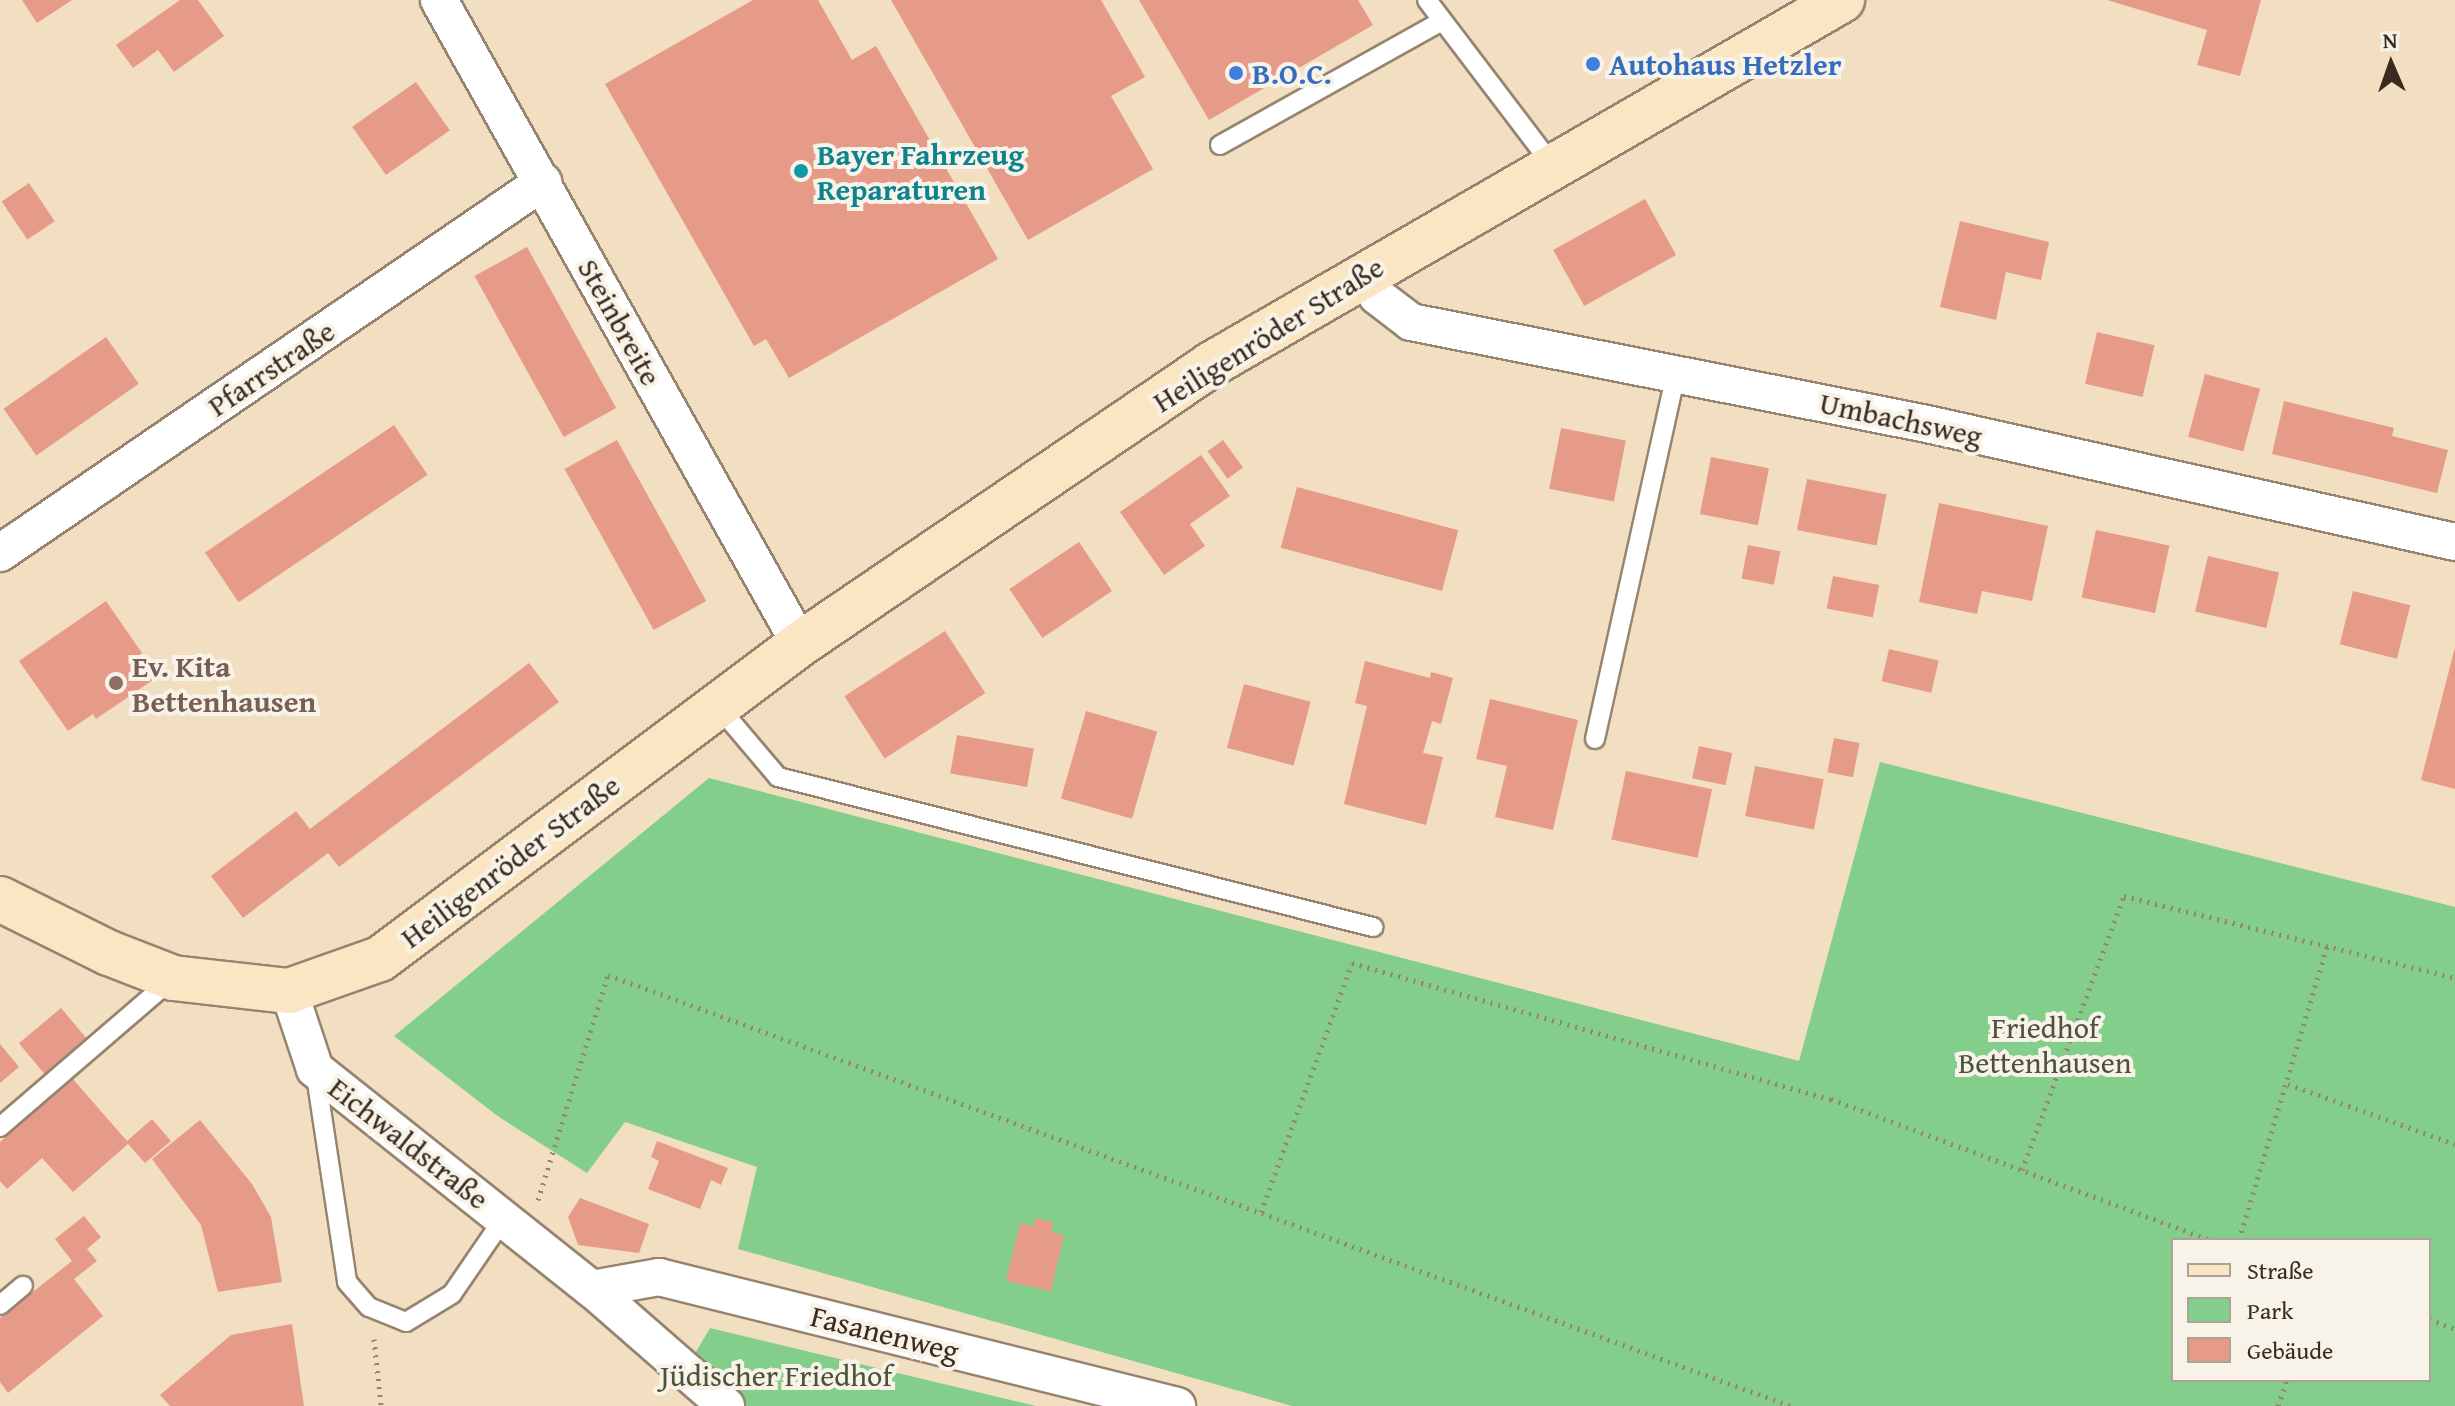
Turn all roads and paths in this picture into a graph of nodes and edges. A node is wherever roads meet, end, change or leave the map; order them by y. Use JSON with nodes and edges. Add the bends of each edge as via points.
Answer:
{"nodes":[{"id":1,"x":439,"y":0,"type":"edge"},
{"id":2,"x":1427,"y":0,"type":"edge"},
{"id":3,"x":1842,"y":0,"type":"edge"},
{"id":4,"x":1440,"y":22,"type":"junction"},
{"id":5,"x":1220,"y":145,"type":"dead end"},
{"id":6,"x":1553,"y":166,"type":"junction"},
{"id":7,"x":543,"y":182,"type":"junction"},
{"id":8,"x":1362,"y":275,"type":"junction"},
{"id":9,"x":1676,"y":375,"type":"junction"},
{"id":10,"x":2455,"y":542,"type":"edge"},
{"id":11,"x":0,"y":553,"type":"edge"},
{"id":12,"x":800,"y":644,"type":"junction"},
{"id":13,"x":717,"y":705,"type":"junction"},
{"id":14,"x":1595,"y":739,"type":"dead end"},
{"id":15,"x":0,"y":899,"type":"edge"},
{"id":16,"x":1373,"y":927,"type":"dead end"},
{"id":17,"x":2327,"y":946,"type":"junction"},
{"id":18,"x":173,"y":978,"type":"junction"},
{"id":19,"x":2455,"y":978,"type":"edge"},
{"id":20,"x":289,"y":991,"type":"junction"},
{"id":21,"x":315,"y":1069,"type":"junction"},
{"id":22,"x":2288,"y":1084,"type":"junction"},
{"id":23,"x":0,"y":1127,"type":"edge"},
{"id":24,"x":2455,"y":1144,"type":"edge"},
{"id":25,"x":2022,"y":1170,"type":"junction"},
{"id":26,"x":1261,"y":1212,"type":"junction"},
{"id":27,"x":513,"y":1225,"type":"junction"},
{"id":28,"x":2205,"y":1238,"type":"edge"},
{"id":29,"x":2240,"y":1238,"type":"edge"},
{"id":30,"x":23,"y":1286,"type":"dead end"},
{"id":31,"x":592,"y":1289,"type":"junction"},
{"id":32,"x":0,"y":1305,"type":"edge"},
{"id":33,"x":369,"y":1307,"type":"junction"},
{"id":34,"x":2431,"y":1320,"type":"edge"},
{"id":35,"x":2455,"y":1329,"type":"edge"},
{"id":36,"x":2286,"y":1382,"type":"edge"},
{"id":37,"x":381,"y":1406,"type":"edge"},
{"id":38,"x":726,"y":1406,"type":"edge"},
{"id":39,"x":1177,"y":1406,"type":"edge"},
{"id":40,"x":1791,"y":1406,"type":"edge"},
{"id":41,"x":2278,"y":1406,"type":"edge"}],
"edges":[{"from":1,"to":7,"type":"street","name":"Steinbreite"},
{"from":2,"to":4,"type":"lane"},
{"from":3,"to":6,"type":"street","name":"Heiligenröder Straße"},
{"from":4,"to":5,"type":"lane"},
{"from":4,"to":6,"type":"lane"},
{"from":6,"to":8,"type":"street","name":"Heiligenröder Straße"},
{"from":7,"to":11,"type":"street","name":"Pfarrstraße"},
{"from":7,"to":12,"type":"street","name":"Steinbreite"},
{"from":8,"to":9,"type":"street","name":"Umbachsweg","via":[[1377,296],[1411,322]]},
{"from":8,"to":12,"type":"street","name":"Heiligenröder Straße","via":[[1210,365]]},
{"from":9,"to":10,"type":"street","name":"Umbachsweg","via":[[1927,424]]},
{"from":9,"to":14,"type":"lane"},
{"from":12,"to":13,"type":"street","name":"Heiligenröder Straße"},
{"from":13,"to":16,"type":"lane","via":[[778,777]]},
{"from":13,"to":20,"type":"street","name":"Heiligenröder Straße","via":[[380,959]]},
{"from":15,"to":18,"type":"street"},
{"from":17,"to":19,"type":"path"},
{"from":17,"to":22,"type":"path"},
{"from":17,"to":25,"type":"path","via":[[2124,896]]},
{"from":18,"to":20,"type":"street"},
{"from":18,"to":23,"type":"lane"},
{"from":20,"to":21,"type":"street","name":"Eichwaldstraße"},
{"from":21,"to":27,"type":"street","name":"Eichwaldstraße"},
{"from":21,"to":33,"type":"lane","via":[[347,1282]]},
{"from":22,"to":24,"type":"path"},
{"from":22,"to":29,"type":"path"},
{"from":25,"to":26,"type":"path","via":[[1831,1099],[1352,963]]},
{"from":25,"to":28,"type":"path"},
{"from":26,"to":27,"type":"path","via":[[608,975],[534,1214]]},
{"from":26,"to":40,"type":"path"},
{"from":27,"to":31,"type":"street","name":"Eichwaldstraße"},
{"from":27,"to":33,"type":"lane","via":[[452,1294],[406,1322]]},
{"from":30,"to":32,"type":"lane"},
{"from":31,"to":38,"type":"street","name":"Eichwaldstraße"},
{"from":31,"to":39,"type":"street","name":"Fasanenweg","via":[[659,1277]]},
{"from":33,"to":37,"type":"path"},
{"from":34,"to":35,"type":"path"},
{"from":36,"to":41,"type":"path"}]}
